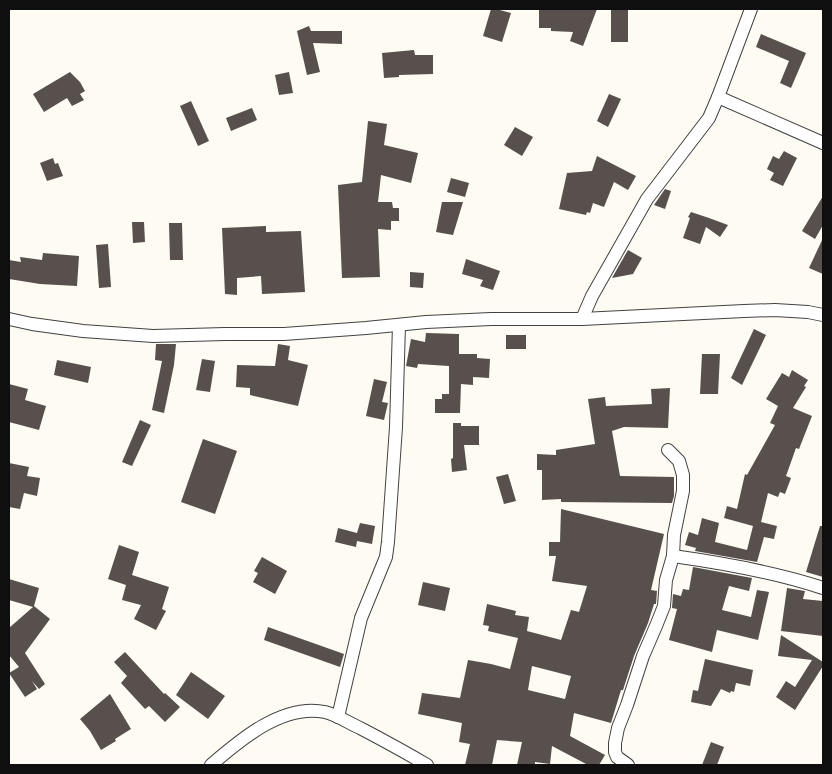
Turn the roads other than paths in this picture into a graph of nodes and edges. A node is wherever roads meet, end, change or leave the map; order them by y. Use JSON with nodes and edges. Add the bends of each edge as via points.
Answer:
{"nodes":[{"id":1,"x":751,"y":9,"type":"edge"},
{"id":2,"x":718,"y":97,"type":"junction"},
{"id":3,"x":823,"y":143,"type":"edge"},
{"id":4,"x":823,"y":315,"type":"edge"},
{"id":5,"x":9,"y":319,"type":"edge"},
{"id":6,"x":582,"y":319,"type":"junction"},
{"id":7,"x":399,"y":325,"type":"junction"},
{"id":8,"x":668,"y":450,"type":"dead end"},
{"id":9,"x":673,"y":556,"type":"junction"},
{"id":10,"x":823,"y":588,"type":"edge"},
{"id":11,"x":338,"y":717,"type":"junction"},
{"id":12,"x":211,"y":765,"type":"edge"},
{"id":13,"x":427,"y":765,"type":"edge"},
{"id":14,"x":628,"y":765,"type":"edge"}],
"edges":[{"from":1,"to":2,"type":"street"},
{"from":2,"to":3,"type":"street"},
{"from":2,"to":6,"type":"street","via":[[708,118],[647,199]]},
{"from":4,"to":6,"type":"street","via":[[767,310]]},
{"from":5,"to":7,"type":"street","via":[[83,331],[152,336],[284,334]]},
{"from":6,"to":7,"type":"street","via":[[490,319]]},
{"from":7,"to":11,"type":"street","via":[[396,427],[386,557],[361,618]]},
{"from":8,"to":9,"type":"street","via":[[679,461],[683,474]]},
{"from":9,"to":10,"type":"street","via":[[716,562]]},
{"from":9,"to":14,"type":"street","via":[[666,580],[664,606],[618,728],[615,752]]},
{"from":11,"to":12,"type":"street","via":[[325,712],[289,714],[244,737]]},
{"from":11,"to":13,"type":"street"}]}
